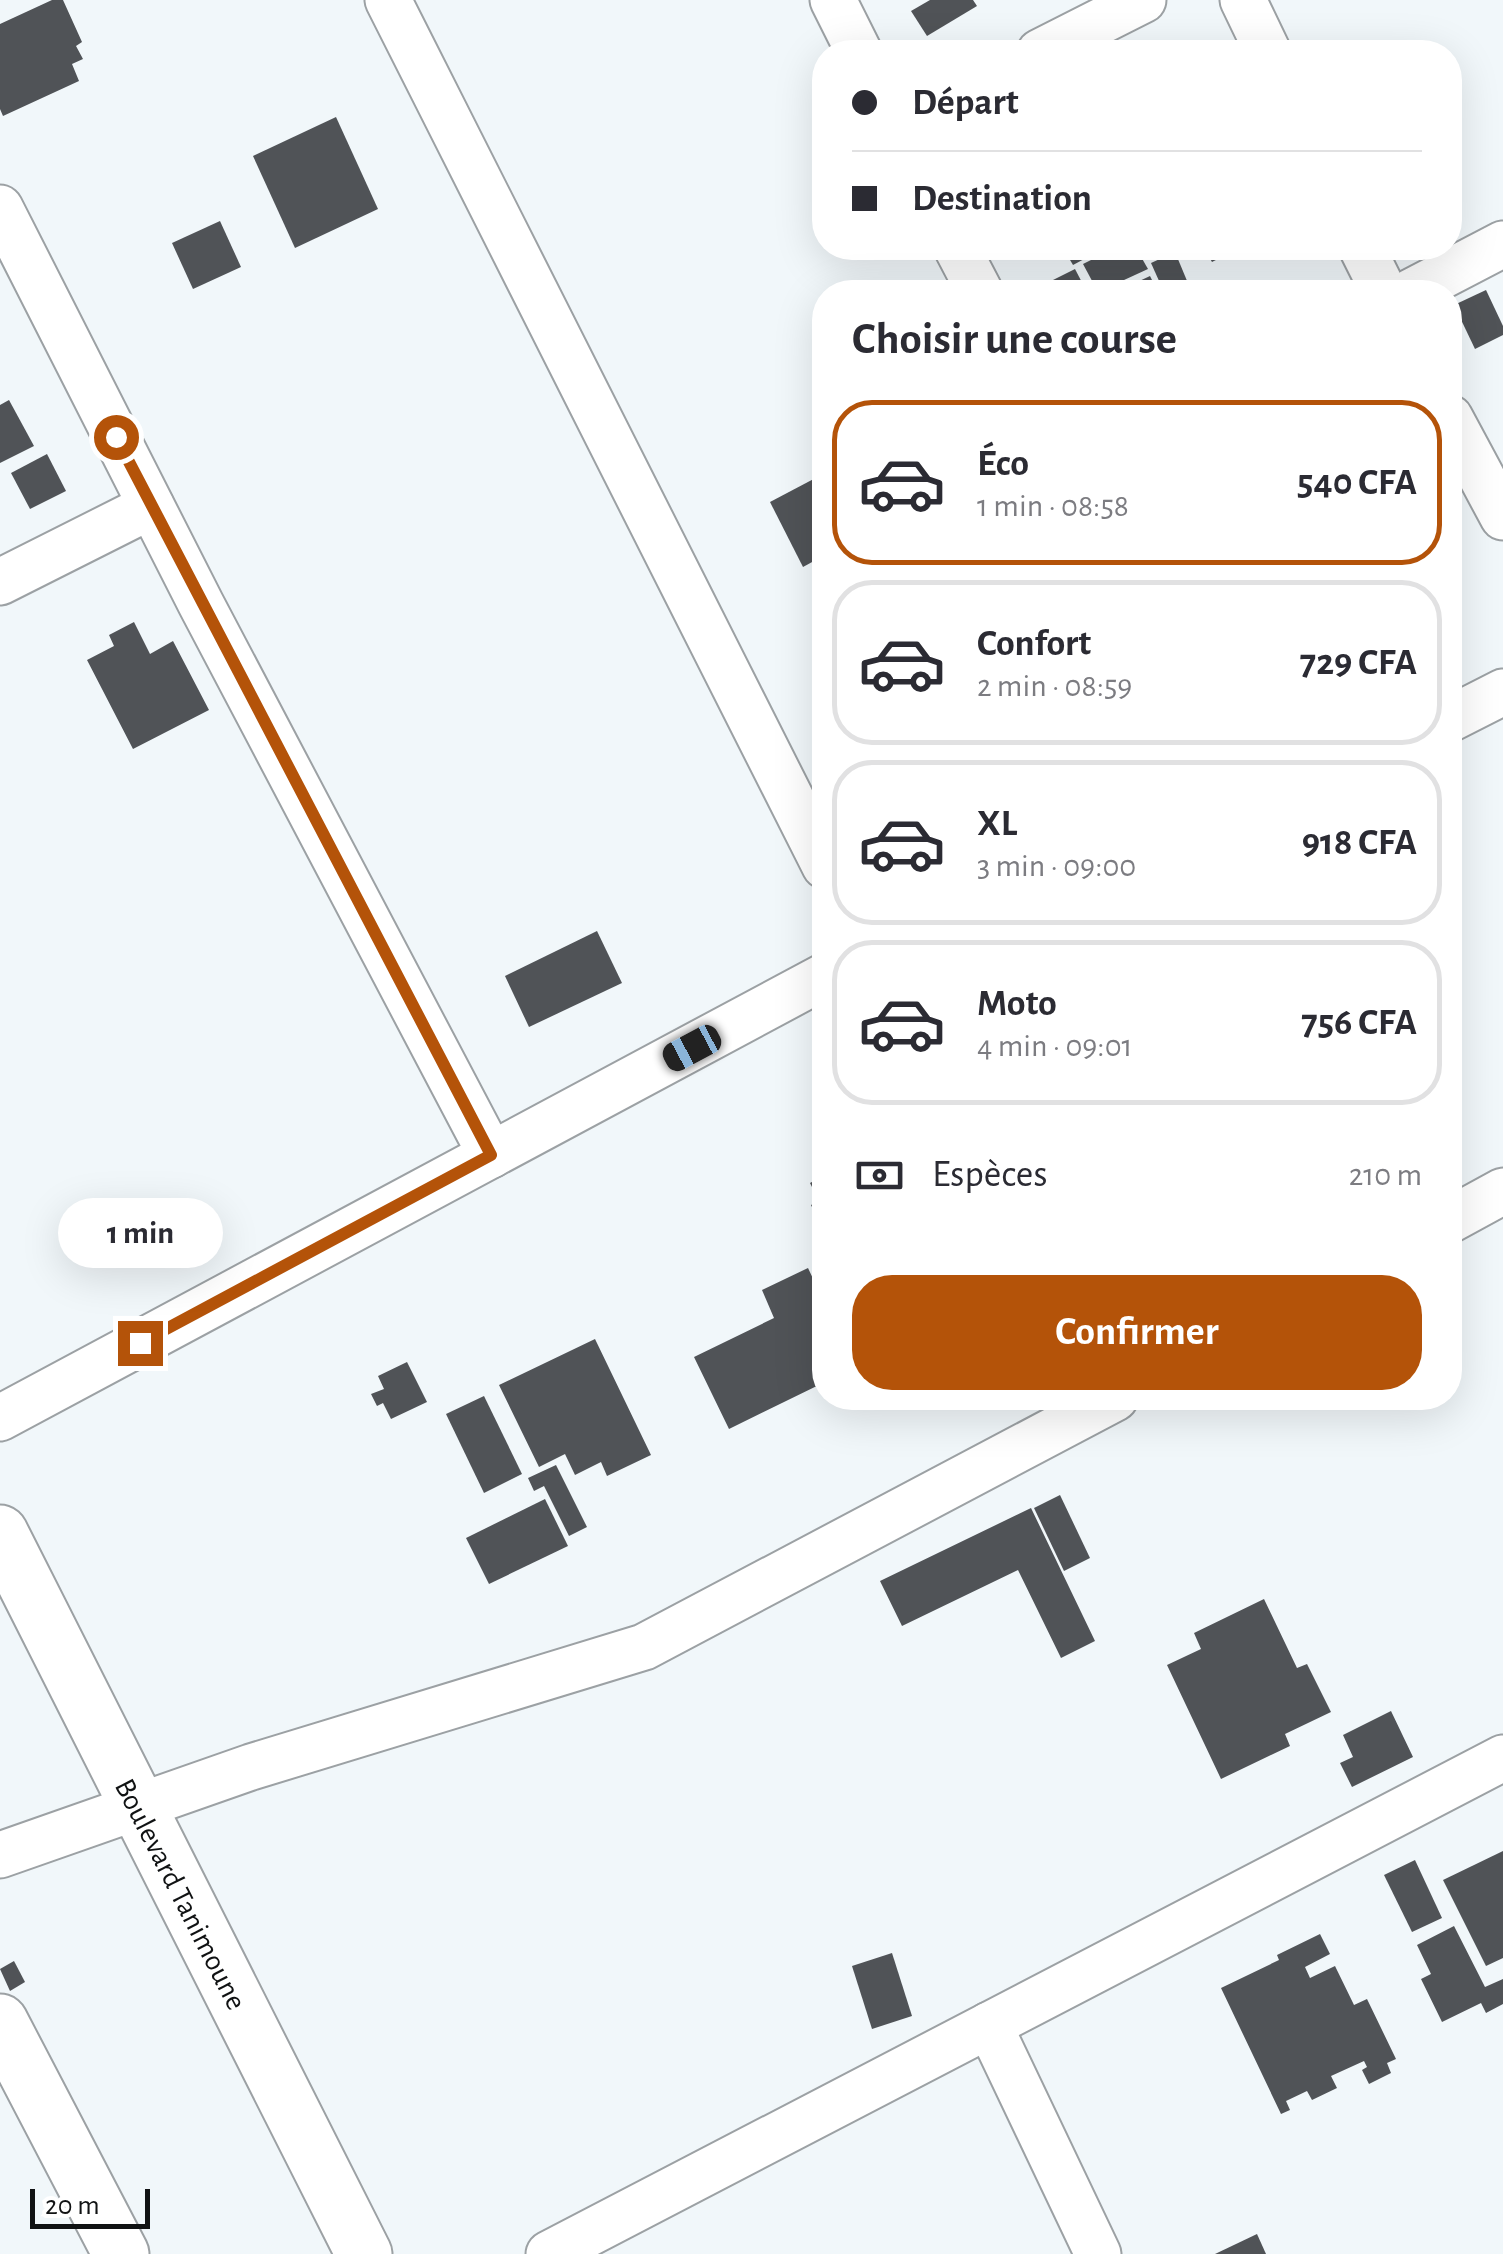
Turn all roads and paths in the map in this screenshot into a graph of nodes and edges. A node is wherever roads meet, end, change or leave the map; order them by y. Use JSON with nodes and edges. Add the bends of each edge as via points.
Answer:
{"nodes":[{"id":1,"x":388,"y":0,"type":"edge"},
{"id":2,"x":833,"y":0,"type":"edge"},
{"id":3,"x":1142,"y":0,"type":"edge"},
{"id":4,"x":1243,"y":0,"type":"edge"},
{"id":5,"x":853,"y":40,"type":"edge"},
{"id":6,"x":1064,"y":40,"type":"edge"},
{"id":7,"x":1262,"y":40,"type":"edge"},
{"id":8,"x":0,"y":208,"type":"edge"},
{"id":9,"x":1503,"y":244,"type":"edge"},
{"id":10,"x":1434,"y":280,"type":"edge"},
{"id":11,"x":1462,"y":440,"type":"edge"},
{"id":12,"x":152,"y":506,"type":"junction"},
{"id":13,"x":1503,"y":517,"type":"edge"},
{"id":14,"x":0,"y":582,"type":"edge"},
{"id":15,"x":1503,"y":692,"type":"edge"},
{"id":16,"x":1462,"y":713,"type":"edge"},
{"id":17,"x":812,"y":840,"type":"edge"},
{"id":18,"x":812,"y":983,"type":"edge"},
{"id":19,"x":491,"y":1155,"type":"junction"},
{"id":20,"x":1503,"y":1191,"type":"edge"},
{"id":21,"x":1462,"y":1210,"type":"edge"},
{"id":22,"x":1082,"y":1410,"type":"edge"},
{"id":23,"x":0,"y":1418,"type":"edge"},
{"id":24,"x":0,"y":1533,"type":"edge"},
{"id":25,"x":1503,"y":1758,"type":"edge"},
{"id":26,"x":137,"y":1807,"type":"junction"},
{"id":27,"x":0,"y":1855,"type":"edge"},
{"id":28,"x":0,"y":2022,"type":"edge"},
{"id":29,"x":989,"y":2025,"type":"junction"},
{"id":30,"x":121,"y":2254,"type":"edge"},
{"id":31,"x":364,"y":2254,"type":"edge"},
{"id":32,"x":549,"y":2254,"type":"edge"},
{"id":33,"x":1098,"y":2254,"type":"edge"}],
"edges":[{"from":1,"to":17,"type":"street"},
{"from":2,"to":5,"type":"street"},
{"from":3,"to":6,"type":"street"},
{"from":4,"to":7,"type":"street"},
{"from":8,"to":12,"type":"street"},
{"from":9,"to":10,"type":"street"},
{"from":11,"to":13,"type":"street"},
{"from":12,"to":14,"type":"street"},
{"from":12,"to":19,"type":"street"},
{"from":15,"to":16,"type":"street"},
{"from":18,"to":19,"type":"street"},
{"from":19,"to":23,"type":"street"},
{"from":20,"to":21,"type":"street"},
{"from":22,"to":26,"type":"street","via":[[644,1647]]},
{"from":24,"to":26,"type":"main road","name":"Boulevard Tanimoune"},
{"from":25,"to":29,"type":"street"},
{"from":26,"to":27,"type":"street"},
{"from":26,"to":31,"type":"main road","name":"Boulevard Tanimoune"},
{"from":28,"to":30,"type":"main road"},
{"from":29,"to":32,"type":"street"},
{"from":29,"to":33,"type":"street"}]}
